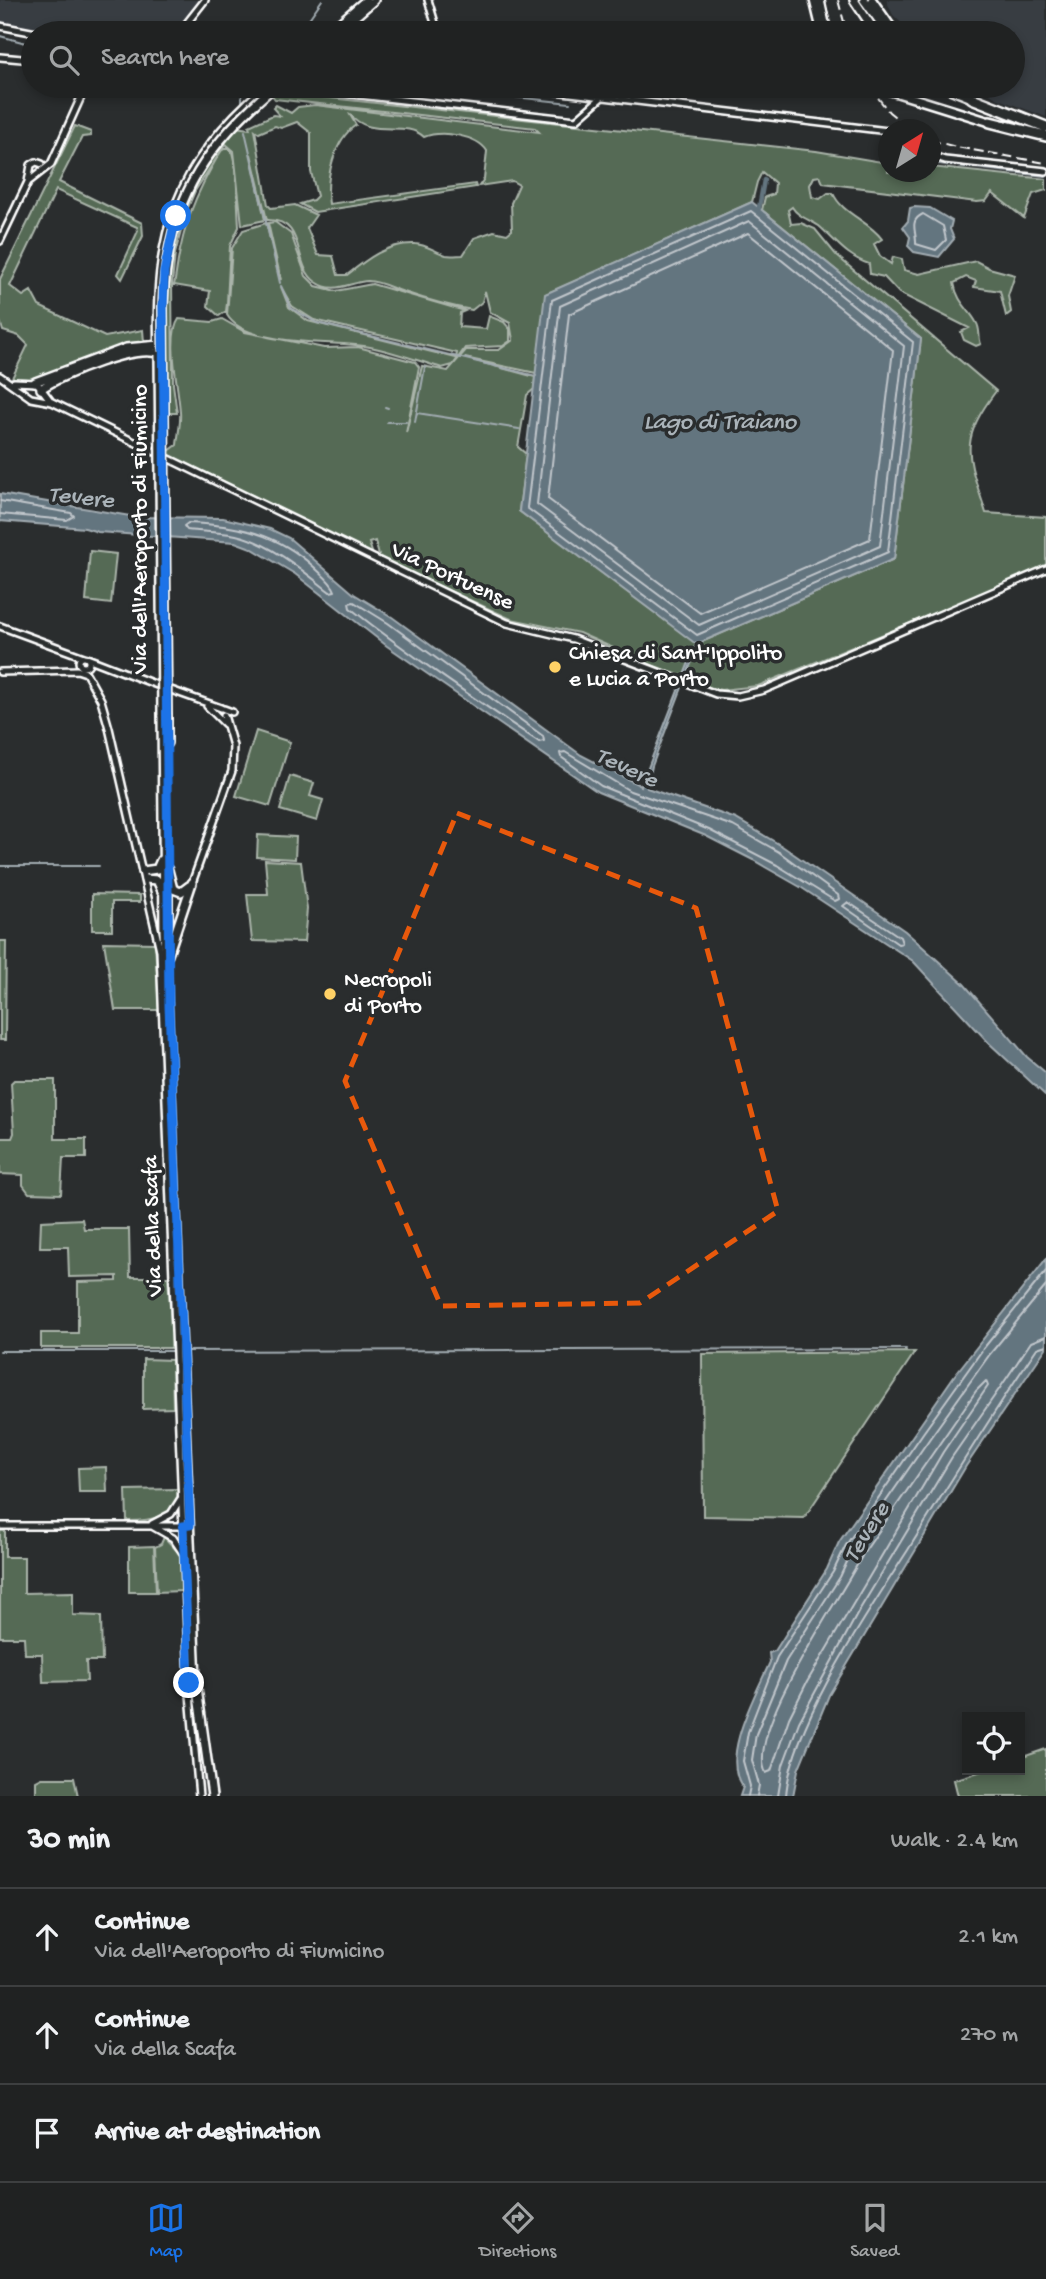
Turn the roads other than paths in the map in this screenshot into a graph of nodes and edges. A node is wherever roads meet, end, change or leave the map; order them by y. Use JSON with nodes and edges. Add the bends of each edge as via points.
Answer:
{"nodes":[{"id":1,"x":205,"y":0,"type":"edge"},
{"id":2,"x":374,"y":0,"type":"edge"},
{"id":3,"x":814,"y":0,"type":"edge"},
{"id":4,"x":820,"y":0,"type":"edge"},
{"id":5,"x":855,"y":0,"type":"edge"},
{"id":6,"x":864,"y":0,"type":"edge"},
{"id":7,"x":872,"y":0,"type":"edge"},
{"id":8,"x":430,"y":2,"type":"edge"},
{"id":9,"x":364,"y":5,"type":"edge"},
{"id":10,"x":188,"y":21,"type":"edge"},
{"id":11,"x":343,"y":21,"type":"edge"},
{"id":12,"x":348,"y":21,"type":"edge"},
{"id":13,"x":436,"y":21,"type":"edge"},
{"id":14,"x":820,"y":21,"type":"edge"},
{"id":15,"x":823,"y":21,"type":"edge"},
{"id":16,"x":868,"y":21,"type":"edge"},
{"id":17,"x":879,"y":21,"type":"edge"},
{"id":18,"x":887,"y":21,"type":"edge"},
{"id":19,"x":0,"y":26,"type":"edge"},
{"id":20,"x":21,"y":30,"type":"edge"},
{"id":21,"x":0,"y":57,"type":"edge"},
{"id":22,"x":21,"y":59,"type":"edge"},
{"id":23,"x":80,"y":98,"type":"edge"},
{"id":24,"x":255,"y":98,"type":"edge"},
{"id":25,"x":262,"y":98,"type":"edge"},
{"id":26,"x":385,"y":98,"type":"edge"},
{"id":27,"x":583,"y":98,"type":"edge"},
{"id":28,"x":600,"y":98,"type":"edge"},
{"id":29,"x":621,"y":98,"type":"edge"},
{"id":30,"x":913,"y":98,"type":"edge"},
{"id":31,"x":972,"y":98,"type":"edge"},
{"id":32,"x":588,"y":108,"type":"junction"},
{"id":33,"x":990,"y":122,"type":"joint"},
{"id":34,"x":1046,"y":127,"type":"edge"},
{"id":35,"x":878,"y":130,"type":"edge"},
{"id":36,"x":1005,"y":132,"type":"dead end"},
{"id":37,"x":1046,"y":139,"type":"edge"},
{"id":38,"x":53,"y":158,"type":"junction"},
{"id":39,"x":941,"y":159,"type":"edge"},
{"id":40,"x":42,"y":164,"type":"junction"},
{"id":41,"x":1046,"y":171,"type":"edge"},
{"id":42,"x":32,"y":172,"type":"junction"},
{"id":43,"x":43,"y":172,"type":"junction"},
{"id":44,"x":0,"y":241,"type":"edge"},
{"id":45,"x":159,"y":345,"type":"junction"},
{"id":46,"x":145,"y":348,"type":"junction"},
{"id":47,"x":162,"y":357,"type":"junction"},
{"id":48,"x":0,"y":376,"type":"edge"},
{"id":49,"x":9,"y":381,"type":"junction"},
{"id":50,"x":32,"y":383,"type":"junction"},
{"id":51,"x":41,"y":390,"type":"junction"},
{"id":52,"x":25,"y":392,"type":"junction"},
{"id":53,"x":37,"y":397,"type":"junction"},
{"id":54,"x":52,"y":402,"type":"junction"},
{"id":55,"x":1046,"y":569,"type":"edge"},
{"id":56,"x":0,"y":626,"type":"edge"},
{"id":57,"x":71,"y":652,"type":"junction"},
{"id":58,"x":86,"y":657,"type":"junction"},
{"id":59,"x":80,"y":663,"type":"junction"},
{"id":60,"x":99,"y":663,"type":"junction"},
{"id":61,"x":88,"y":666,"type":"junction"},
{"id":62,"x":77,"y":670,"type":"junction"},
{"id":63,"x":0,"y":672,"type":"edge"},
{"id":64,"x":86,"y":673,"type":"junction"},
{"id":65,"x":157,"y":685,"type":"dead end"},
{"id":66,"x":171,"y":690,"type":"dead end"},
{"id":67,"x":232,"y":712,"type":"dead end"},
{"id":68,"x":222,"y":713,"type":"junction"},
{"id":69,"x":165,"y":715,"type":"junction"},
{"id":70,"x":163,"y":849,"type":"junction"},
{"id":71,"x":168,"y":870,"type":"junction"},
{"id":72,"x":144,"y":875,"type":"junction"},
{"id":73,"x":192,"y":883,"type":"junction"},
{"id":74,"x":163,"y":901,"type":"junction"},
{"id":75,"x":168,"y":956,"type":"junction"},
{"id":76,"x":169,"y":1006,"type":"junction"},
{"id":77,"x":182,"y":1494,"type":"junction"},
{"id":78,"x":149,"y":1525,"type":"junction"},
{"id":79,"x":0,"y":1526,"type":"edge"},
{"id":80,"x":186,"y":1526,"type":"junction"},
{"id":81,"x":184,"y":1558,"type":"junction"},
{"id":82,"x":199,"y":1796,"type":"edge"},
{"id":83,"x":212,"y":1796,"type":"edge"}],
"edges":[{"from":1,"to":10,"type":"street"},
{"from":2,"to":9,"type":"main road"},
{"from":3,"to":14,"type":"main road"},
{"from":4,"to":15,"type":"main road"},
{"from":5,"to":16,"type":"main road"},
{"from":6,"to":17,"type":"main road"},
{"from":7,"to":18,"type":"main road"},
{"from":8,"to":13,"type":"street"},
{"from":9,"to":11,"type":"main road"},
{"from":9,"to":12,"type":"main road"},
{"from":19,"to":20,"type":"street"},
{"from":21,"to":22,"type":"street"},
{"from":23,"to":38,"type":"street"},
{"from":24,"to":45,"type":"main road","bridge":true,"via":[[210,142],[180,194],[160,267]]},
{"from":25,"to":47,"type":"main road","name":"Via dell'Aeroporto di Fiumicino","bridge":true,"via":[[228,128],[185,194],[164,272]]},
{"from":26,"to":32,"type":"street","via":[[576,120]]},
{"from":27,"to":32,"type":"street"},
{"from":28,"to":32,"type":"street"},
{"from":29,"to":35,"type":"street"},
{"from":30,"to":33,"type":"main road"},
{"from":31,"to":34,"type":"highway"},
{"from":33,"to":37,"type":"highway"},
{"from":36,"to":37,"type":"highway"},
{"from":38,"to":40,"type":"street"},
{"from":38,"to":43,"type":"street"},
{"from":39,"to":41,"type":"street"},
{"from":40,"to":42,"type":"street","via":[[34,162]]},
{"from":40,"to":43,"type":"street"},
{"from":42,"to":43,"type":"street"},
{"from":42,"to":44,"type":"street"},
{"from":45,"to":46,"type":"main road"},
{"from":45,"to":47,"type":"main road","bridge":true},
{"from":46,"to":47,"type":"main road"},
{"from":46,"to":50,"type":"main road","via":[[126,348]]},
{"from":46,"to":51,"type":"main road"},
{"from":47,"to":69,"type":"main road","name":"Via dell'Aeroporto di Fiumicino","bridge":true},
{"from":48,"to":49,"type":"street"},
{"from":49,"to":50,"type":"street"},
{"from":49,"to":52,"type":"street"},
{"from":50,"to":51,"type":"street","name":"Via Portuense"},
{"from":50,"to":52,"type":"street"},
{"from":51,"to":53,"type":"street"},
{"from":51,"to":54,"type":"street","name":"Via Portuense"},
{"from":52,"to":53,"type":"street","name":"Via Portuense"},
{"from":53,"to":54,"type":"street","name":"Via Portuense"},
{"from":54,"to":55,"type":"street","name":"Via Portuense","via":[[507,623],[573,639],[689,686],[727,695],[764,690]]},
{"from":56,"to":57,"type":"street"},
{"from":57,"to":58,"type":"street"},
{"from":57,"to":59,"type":"street"},
{"from":58,"to":59,"type":"street"},
{"from":58,"to":60,"type":"street"},
{"from":58,"to":61,"type":"street"},
{"from":59,"to":61,"type":"street"},
{"from":59,"to":62,"type":"street"},
{"from":60,"to":61,"type":"street"},
{"from":60,"to":65,"type":"street"},
{"from":61,"to":64,"type":"street"},
{"from":62,"to":63,"type":"street"},
{"from":62,"to":64,"type":"street"},
{"from":64,"to":72,"type":"street","name":"Via della Scafa","via":[[101,700]]},
{"from":66,"to":68,"type":"street"},
{"from":67,"to":68,"type":"street"},
{"from":68,"to":73,"type":"street","via":[[233,746],[232,771]]},
{"from":69,"to":70,"type":"main road","name":"Via dell'Aeroporto di Fiumicino"},
{"from":69,"to":71,"type":"main road","name":"Via dell'Aeroporto di Fiumicino"},
{"from":70,"to":72,"type":"main road","via":[[159,868]]},
{"from":70,"to":74,"type":"main road","name":"Via dell'Aeroporto di Fiumicino"},
{"from":71,"to":73,"type":"main road","via":[[176,891],[186,890]]},
{"from":71,"to":75,"type":"main road","name":"Via dell'Aeroporto di Fiumicino"},
{"from":72,"to":74,"type":"main road","via":[[157,880]]},
{"from":72,"to":77,"type":"street","name":"Via della Scafa","via":[[160,950]]},
{"from":73,"to":75,"type":"main road"},
{"from":74,"to":76,"type":"main road","name":"Via dell'Aeroporto di Fiumicino"},
{"from":75,"to":76,"type":"main road","name":"Via dell'Aeroporto di Fiumicino"},
{"from":76,"to":80,"type":"main road","name":"Via dell'Aeroporto di Fiumicino"},
{"from":77,"to":78,"type":"street","via":[[175,1510]]},
{"from":77,"to":80,"type":"street","name":"Via della Scafa"},
{"from":78,"to":79,"type":"street"},
{"from":78,"to":80,"type":"street"},
{"from":78,"to":81,"type":"street","via":[[173,1538]]},
{"from":80,"to":81,"type":"street","name":"Via della Scafa"},
{"from":80,"to":83,"type":"main road","name":"Via dell'Aeroporto di Fiumicino","via":[[197,1693]]},
{"from":81,"to":82,"type":"street","name":"Via della Scafa"}]}
